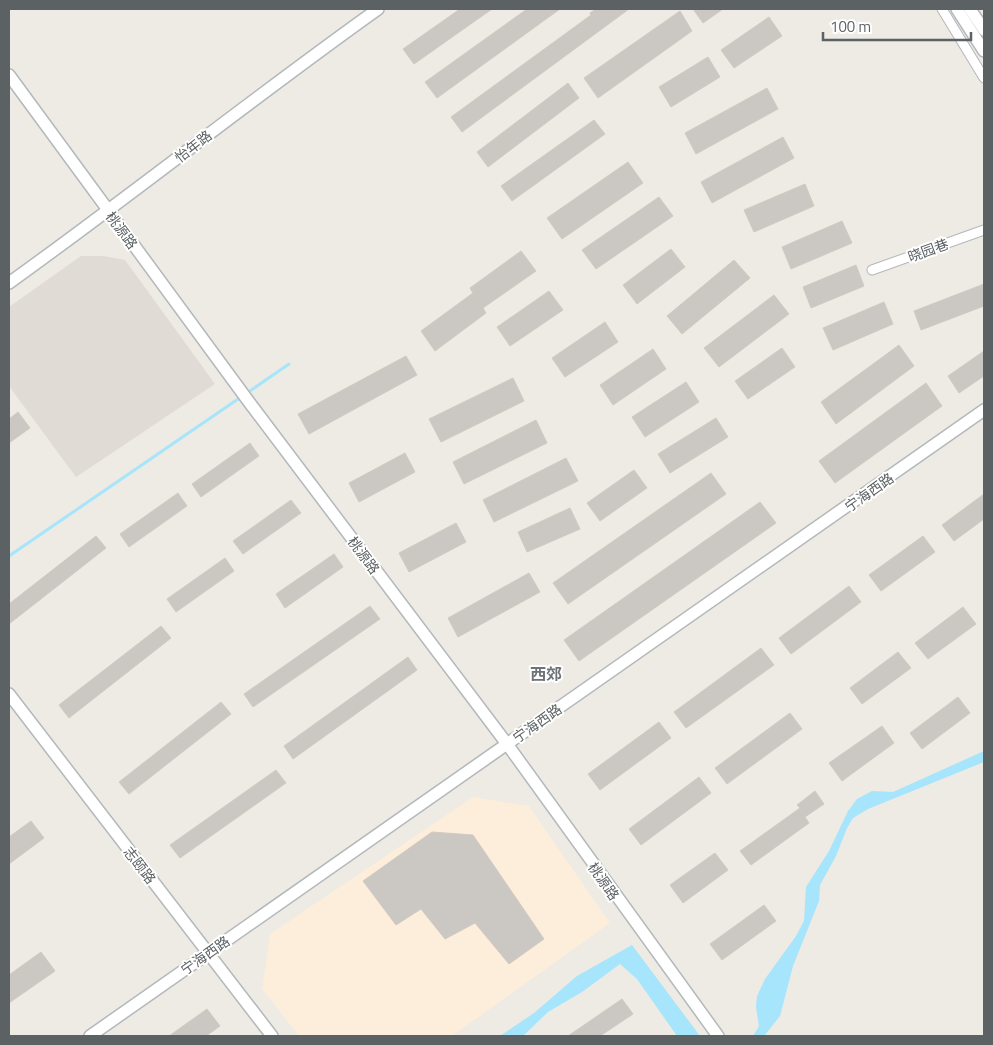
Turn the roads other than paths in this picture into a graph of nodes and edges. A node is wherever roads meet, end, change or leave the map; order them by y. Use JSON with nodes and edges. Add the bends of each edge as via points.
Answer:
{"nodes":[{"id":1,"x":378,"y":9,"type":"edge"},
{"id":2,"x":942,"y":9,"type":"edge"},
{"id":3,"x":957,"y":9,"type":"edge"},
{"id":4,"x":970,"y":9,"type":"edge"},
{"id":5,"x":984,"y":30,"type":"edge"},
{"id":6,"x":984,"y":51,"type":"edge"},
{"id":7,"x":9,"y":75,"type":"edge"},
{"id":8,"x":984,"y":78,"type":"edge"},
{"id":9,"x":108,"y":212,"type":"junction"},
{"id":10,"x":984,"y":230,"type":"edge"},
{"id":11,"x":872,"y":270,"type":"dead end"},
{"id":12,"x":9,"y":283,"type":"edge"},
{"id":13,"x":984,"y":410,"type":"edge"},
{"id":14,"x":9,"y":694,"type":"edge"},
{"id":15,"x":506,"y":744,"type":"junction"},
{"id":16,"x":208,"y":953,"type":"junction"},
{"id":17,"x":90,"y":1036,"type":"edge"},
{"id":18,"x":272,"y":1036,"type":"edge"},
{"id":19,"x":718,"y":1036,"type":"edge"}],
"edges":[{"from":1,"to":9,"type":"street","name":"怡年路"},
{"from":2,"to":8,"type":"street"},
{"from":3,"to":6,"type":"street"},
{"from":4,"to":5,"type":"street"},
{"from":7,"to":9,"type":"street","name":"桃源路"},
{"from":9,"to":12,"type":"street","name":"怡年路"},
{"from":9,"to":15,"type":"street","name":"桃源路"},
{"from":10,"to":11,"type":"street","name":"晓园巷"},
{"from":13,"to":15,"type":"street","name":"宁海西路"},
{"from":14,"to":16,"type":"street","name":"志颐路"},
{"from":15,"to":16,"type":"street","name":"宁海西路"},
{"from":15,"to":19,"type":"street","name":"桃源路"},
{"from":16,"to":17,"type":"street","name":"宁海西路"},
{"from":16,"to":18,"type":"street","name":"志颐路"}]}
